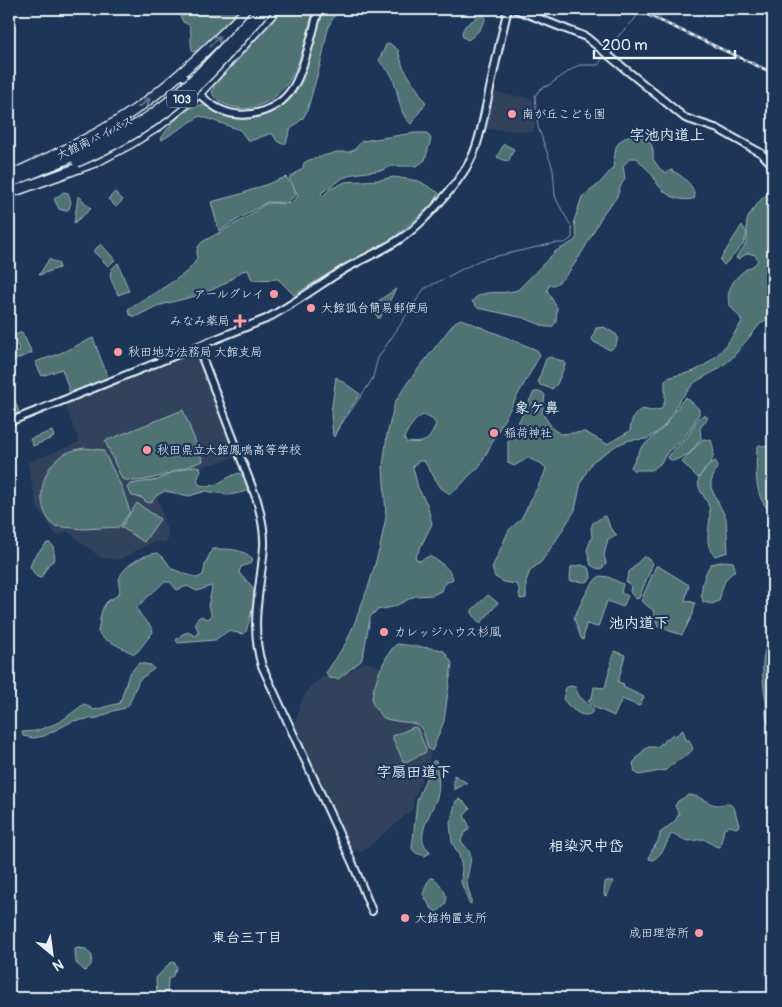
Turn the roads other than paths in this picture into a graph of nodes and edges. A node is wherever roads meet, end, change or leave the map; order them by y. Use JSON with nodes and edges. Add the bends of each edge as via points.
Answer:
{"nodes":[{"id":1,"x":248,"y":9,"type":"edge"},
{"id":2,"x":259,"y":9,"type":"edge"},
{"id":3,"x":267,"y":9,"type":"edge"},
{"id":4,"x":276,"y":9,"type":"edge"},
{"id":5,"x":319,"y":9,"type":"edge"},
{"id":6,"x":508,"y":9,"type":"edge"},
{"id":7,"x":516,"y":9,"type":"edge"},
{"id":8,"x":181,"y":73,"type":"junction"},
{"id":9,"x":199,"y":93,"type":"junction"},
{"id":10,"x":75,"y":159,"type":"junction"},
{"id":11,"x":773,"y":165,"type":"edge"},
{"id":12,"x":9,"y":176,"type":"edge"},
{"id":13,"x":9,"y":183,"type":"edge"},
{"id":14,"x":9,"y":191,"type":"edge"},
{"id":15,"x":198,"y":347,"type":"junction"},
{"id":16,"x":9,"y":422,"type":"edge"},
{"id":17,"x":372,"y":911,"type":"dead end"}],
"edges":[{"from":8,"to":1,"type":"highway","one_way":true},
{"from":2,"to":10,"type":"highway","name":"大館南バイパス","number":"103","bridge":true,"via":[[199,75],[170,100],[128,130]]},
{"from":3,"to":10,"type":"highway","name":"大館南バイパス","number":"103","bridge":true,"via":[[216,67],[176,104],[131,136]]},
{"from":4,"to":9,"type":"highway"},
{"from":5,"to":9,"type":"street","via":[[296,83],[276,105],[252,114],[235,114],[217,108]]},
{"from":6,"to":15,"type":"street","via":[[473,156],[436,206],[408,234],[289,306],[245,329]]},
{"from":7,"to":11,"type":"street","via":[[586,37],[685,118],[718,129],[761,153]]},
{"from":8,"to":9,"type":"street"},
{"from":12,"to":8,"type":"highway","one_way":true,"via":[[112,124]]},
{"from":9,"to":14,"type":"highway","via":[[158,126],[118,150],[68,172]]},
{"from":10,"to":13,"type":"highway","name":"大館南バイパス","number":"103"},
{"from":10,"to":14,"type":"highway","name":"大館南バイパス","number":"103"},
{"from":15,"to":16,"type":"street"},
{"from":15,"to":17,"type":"street","via":[[261,515],[264,545],[255,638],[262,666]]}]}
